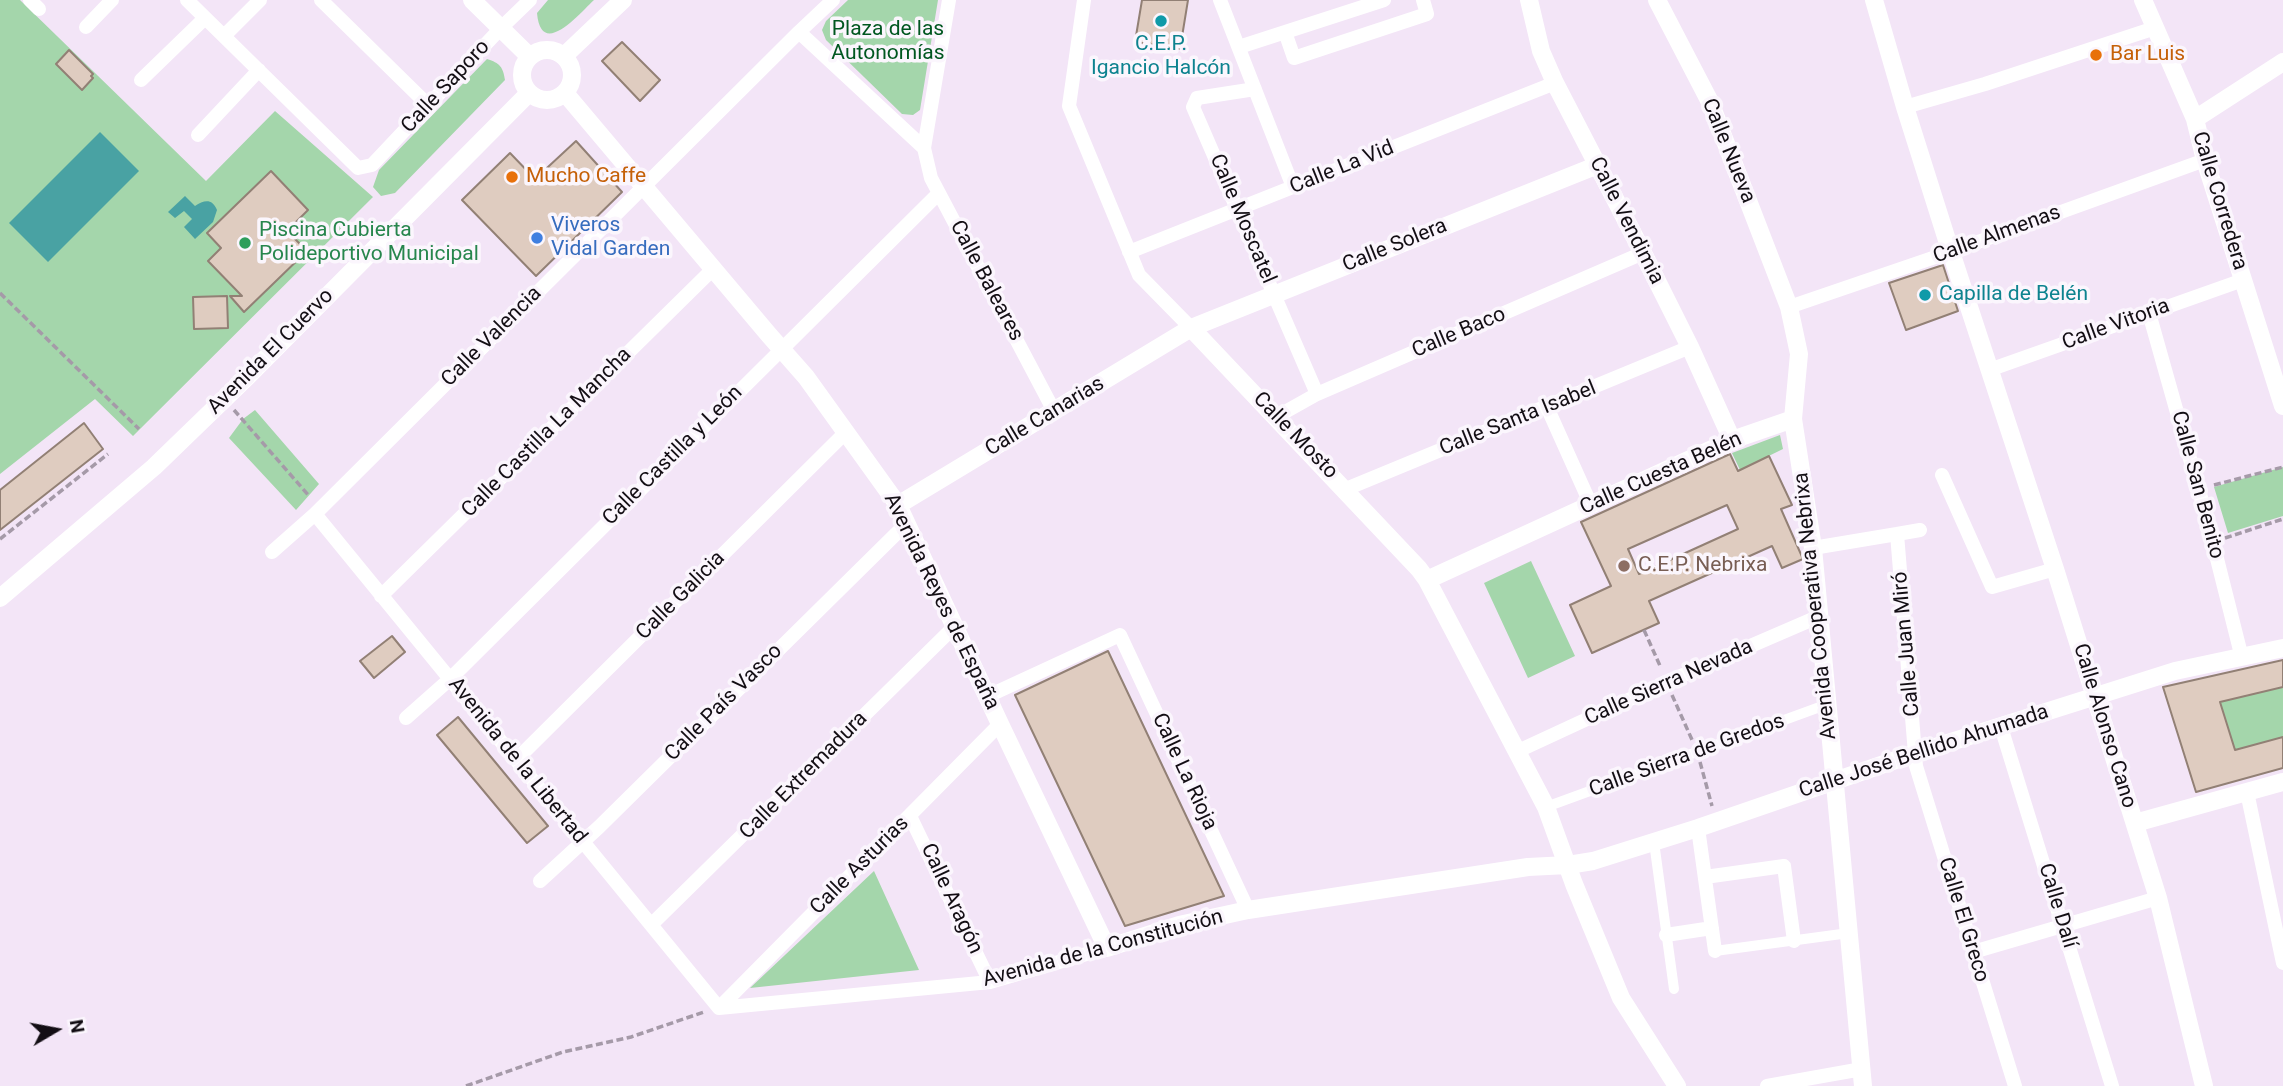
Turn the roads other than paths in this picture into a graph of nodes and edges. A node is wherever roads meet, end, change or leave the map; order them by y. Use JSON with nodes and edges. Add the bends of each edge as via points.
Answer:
{"nodes":[{"id":1,"x":112,"y":0,"type":"edge"},
{"id":2,"x":187,"y":0,"type":"edge"},
{"id":3,"x":260,"y":0,"type":"edge"},
{"id":4,"x":321,"y":0,"type":"edge"},
{"id":5,"x":472,"y":0,"type":"edge"},
{"id":6,"x":530,"y":0,"type":"edge"},
{"id":7,"x":623,"y":0,"type":"edge"},
{"id":8,"x":833,"y":0,"type":"edge"},
{"id":9,"x":949,"y":0,"type":"edge"},
{"id":10,"x":1084,"y":0,"type":"edge"},
{"id":11,"x":1220,"y":0,"type":"edge"},
{"id":12,"x":1384,"y":0,"type":"edge"},
{"id":13,"x":1423,"y":0,"type":"edge"},
{"id":14,"x":1529,"y":0,"type":"edge"},
{"id":15,"x":1657,"y":0,"type":"edge"},
{"id":16,"x":1874,"y":0,"type":"edge"},
{"id":17,"x":2143,"y":0,"type":"edge"},
{"id":18,"x":205,"y":18,"type":"junction"},
{"id":19,"x":86,"y":27,"type":"dead end"},
{"id":20,"x":501,"y":28,"type":"junction"},
{"id":21,"x":2155,"y":29,"type":"junction"},
{"id":22,"x":799,"y":32,"type":"junction"},
{"id":23,"x":1285,"y":32,"type":"junction"},
{"id":24,"x":224,"y":36,"type":"junction"},
{"id":25,"x":1239,"y":47,"type":"junction"},
{"id":26,"x":529,"y":56,"type":"junction"},
{"id":27,"x":564,"y":56,"type":"junction"},
{"id":28,"x":2283,"y":62,"type":"edge"},
{"id":29,"x":259,"y":71,"type":"junction"},
{"id":30,"x":141,"y":80,"type":"dead end"},
{"id":31,"x":1555,"y":83,"type":"junction"},
{"id":32,"x":1255,"y":89,"type":"junction"},
{"id":33,"x":529,"y":93,"type":"junction"},
{"id":34,"x":565,"y":93,"type":"junction"},
{"id":35,"x":429,"y":106,"type":"junction"},
{"id":36,"x":1905,"y":107,"type":"junction"},
{"id":37,"x":2194,"y":119,"type":"junction"},
{"id":38,"x":198,"y":135,"type":"dead end"},
{"id":39,"x":923,"y":148,"type":"junction"},
{"id":40,"x":2205,"y":160,"type":"junction"},
{"id":41,"x":1598,"y":165,"type":"junction"},
{"id":42,"x":643,"y":186,"type":"junction"},
{"id":43,"x":1293,"y":187,"type":"junction"},
{"id":44,"x":939,"y":193,"type":"junction"},
{"id":45,"x":1238,"y":209,"type":"junction"},
{"id":46,"x":1129,"y":252,"type":"junction"},
{"id":47,"x":1951,"y":252,"type":"junction"},
{"id":48,"x":1643,"y":253,"type":"junction"},
{"id":49,"x":713,"y":269,"type":"junction"},
{"id":50,"x":2243,"y":279,"type":"junction"},
{"id":51,"x":1274,"y":294,"type":"junction"},
{"id":52,"x":1789,"y":307,"type":"junction"},
{"id":53,"x":2149,"y":313,"type":"junction"},
{"id":54,"x":1191,"y":328,"type":"junction"},
{"id":55,"x":1690,"y":347,"type":"junction"},
{"id":56,"x":780,"y":349,"type":"junction"},
{"id":57,"x":1989,"y":370,"type":"junction"},
{"id":58,"x":1317,"y":394,"type":"junction"},
{"id":59,"x":2283,"y":406,"type":"edge"},
{"id":60,"x":1547,"y":407,"type":"junction"},
{"id":61,"x":1054,"y":411,"type":"junction"},
{"id":62,"x":1276,"y":417,"type":"junction"},
{"id":63,"x":1793,"y":419,"type":"junction"},
{"id":64,"x":846,"y":432,"type":"junction"},
{"id":65,"x":1732,"y":440,"type":"junction"},
{"id":66,"x":1942,"y":475,"type":"dead end"},
{"id":67,"x":1346,"y":489,"type":"junction"},
{"id":68,"x":898,"y":505,"type":"junction"},
{"id":69,"x":1591,"y":505,"type":"junction"},
{"id":70,"x":318,"y":512,"type":"junction"},
{"id":71,"x":907,"y":523,"type":"junction"},
{"id":72,"x":1920,"y":530,"type":"dead end"},
{"id":73,"x":1897,"y":534,"type":"junction"},
{"id":74,"x":1813,"y":548,"type":"junction"},
{"id":75,"x":272,"y":552,"type":"dead end"},
{"id":76,"x":2055,"y":569,"type":"junction"},
{"id":77,"x":1427,"y":580,"type":"junction"},
{"id":78,"x":381,"y":596,"type":"junction"},
{"id":79,"x":0,"y":598,"type":"edge"},
{"id":80,"x":1820,"y":616,"type":"junction"},
{"id":81,"x":955,"y":626,"type":"junction"},
{"id":82,"x":2283,"y":648,"type":"edge"},
{"id":83,"x":2242,"y":658,"type":"junction"},
{"id":84,"x":450,"y":679,"type":"junction"},
{"id":85,"x":988,"y":696,"type":"junction"},
{"id":86,"x":2095,"y":696,"type":"junction"},
{"id":87,"x":1828,"y":704,"type":"junction"},
{"id":88,"x":406,"y":718,"type":"dead end"},
{"id":89,"x":1000,"y":724,"type":"junction"},
{"id":90,"x":2001,"y":727,"type":"junction"},
{"id":91,"x":1518,"y":751,"type":"junction"},
{"id":92,"x":1916,"y":753,"type":"junction"},
{"id":93,"x":516,"y":760,"type":"junction"},
{"id":94,"x":1835,"y":782,"type":"junction"},
{"id":95,"x":2283,"y":782,"type":"edge"},
{"id":96,"x":2247,"y":792,"type":"junction"},
{"id":97,"x":1546,"y":807,"type":"junction"},
{"id":98,"x":910,"y":816,"type":"junction"},
{"id":99,"x":2135,"y":823,"type":"junction"},
{"id":100,"x":1698,"y":828,"type":"junction"},
{"id":101,"x":583,"y":842,"type":"junction"},
{"id":102,"x":1654,"y":842,"type":"junction"},
{"id":103,"x":1567,"y":865,"type":"junction"},
{"id":104,"x":1704,"y":877,"type":"junction"},
{"id":105,"x":540,"y":881,"type":"dead end"},
{"id":106,"x":2158,"y":898,"type":"junction"},
{"id":107,"x":1248,"y":910,"type":"junction"},
{"id":108,"x":652,"y":925,"type":"junction"},
{"id":109,"x":2063,"y":925,"type":"junction"},
{"id":110,"x":1712,"y":928,"type":"junction"},
{"id":111,"x":1849,"y":933,"type":"junction"},
{"id":112,"x":1667,"y":935,"type":"junction"},
{"id":113,"x":1794,"y":941,"type":"junction"},
{"id":114,"x":1107,"y":948,"type":"junction"},
{"id":115,"x":1715,"y":951,"type":"joint"},
{"id":116,"x":1973,"y":952,"type":"junction"},
{"id":117,"x":2283,"y":963,"type":"edge"},
{"id":118,"x":990,"y":982,"type":"junction"},
{"id":119,"x":1674,"y":989,"type":"dead end"},
{"id":120,"x":719,"y":1008,"type":"junction"},
{"id":121,"x":1862,"y":1078,"type":"edge"},
{"id":122,"x":1677,"y":1086,"type":"edge"},
{"id":123,"x":1767,"y":1086,"type":"edge"},
{"id":124,"x":2015,"y":1086,"type":"edge"},
{"id":125,"x":2112,"y":1086,"type":"edge"},
{"id":126,"x":2204,"y":1086,"type":"edge"}],
"edges":[{"from":1,"to":19,"type":"street"},
{"from":2,"to":18,"type":"street"},
{"from":3,"to":24,"type":"street"},
{"from":4,"to":35,"type":"street"},
{"from":5,"to":20,"type":"street"},
{"from":6,"to":20,"type":"street","name":"Calle Saporo"},
{"from":7,"to":27,"type":"street"},
{"from":8,"to":22,"type":"street"},
{"from":9,"to":39,"type":"street"},
{"from":10,"to":46,"type":"street","name":"Calle Mosto","via":[[1069,106]]},
{"from":11,"to":25,"type":"street"},
{"from":12,"to":23,"type":"street"},
{"from":13,"to":23,"type":"street","via":[[1427,14],[1293,58]]},
{"from":14,"to":31,"type":"street","name":"Calle Vendimia","via":[[1541,51]]},
{"from":15,"to":52,"type":"street","name":"Calle Nueva","via":[[1710,102]]},
{"from":16,"to":36,"type":"street","name":"Calle Alonso Cano"},
{"from":17,"to":21,"type":"street","name":"Calle Corredera"},
{"from":18,"to":24,"type":"street"},
{"from":18,"to":30,"type":"street"},
{"from":20,"to":26,"type":"street"},
{"from":20,"to":35,"type":"street","name":"Calle Saporo"},
{"from":21,"to":36,"type":"street"},
{"from":21,"to":37,"type":"street","name":"Calle Corredera"},
{"from":22,"to":39,"type":"street"},
{"from":22,"to":42,"type":"street","name":"Calle Valencia"},
{"from":23,"to":25,"type":"street"},
{"from":24,"to":29,"type":"street"},
{"from":25,"to":32,"type":"street"},
{"from":26,"to":27,"type":"street","via":[[550,49]]},
{"from":26,"to":33,"type":"street","via":[[522,79]]},
{"from":27,"to":34,"type":"street","via":[[572,70]]},
{"from":28,"to":37,"type":"street"},
{"from":29,"to":35,"type":"street","name":"Calle Saporo","via":[[358,168],[372,165]]},
{"from":29,"to":38,"type":"street"},
{"from":31,"to":41,"type":"street","name":"Calle Vendimia"},
{"from":31,"to":43,"type":"street","name":"Calle La Vid"},
{"from":32,"to":43,"type":"street"},
{"from":32,"to":45,"type":"street","name":"Calle Moscatel","via":[[1197,98],[1194,107]]},
{"from":33,"to":34,"type":"street","via":[[543,100]]},
{"from":33,"to":79,"type":"street","name":"Avenida El Cuervo","via":[[154,467]]},
{"from":34,"to":42,"type":"street","name":"Avenida Reyes de España"},
{"from":36,"to":47,"type":"street","name":"Calle Alonso Cano"},
{"from":37,"to":40,"type":"street","name":"Calle Corredera"},
{"from":39,"to":44,"type":"street","name":"Calle Baleares"},
{"from":40,"to":47,"type":"street","name":"Calle Almenas"},
{"from":40,"to":50,"type":"street","name":"Calle Corredera"},
{"from":41,"to":48,"type":"street","name":"Calle Vendimia"},
{"from":41,"to":51,"type":"street","name":"Calle Solera"},
{"from":42,"to":49,"type":"street","name":"Avenida Reyes de España"},
{"from":42,"to":70,"type":"street","name":"Calle Valencia"},
{"from":43,"to":45,"type":"street","name":"Calle La Vid"},
{"from":44,"to":56,"type":"street","name":"Calle Castilla y León"},
{"from":44,"to":61,"type":"street","name":"Calle Baleares"},
{"from":45,"to":46,"type":"street","name":"Calle La Vid"},
{"from":45,"to":51,"type":"street","name":"Calle Moscatel"},
{"from":46,"to":54,"type":"street","name":"Calle Mosto","via":[[1139,275]]},
{"from":47,"to":52,"type":"street","name":"Calle Almenas"},
{"from":47,"to":57,"type":"street","name":"Calle Alonso Cano"},
{"from":48,"to":55,"type":"street","name":"Calle Vendimia"},
{"from":48,"to":58,"type":"street","name":"Calle Baco"},
{"from":49,"to":56,"type":"street","name":"Avenida Reyes de España"},
{"from":49,"to":78,"type":"street","name":"Calle Castilla La Mancha"},
{"from":50,"to":53,"type":"street","name":"Calle Vitoria"},
{"from":50,"to":59,"type":"street","name":"Calle Corredera"},
{"from":51,"to":54,"type":"street","name":"Calle Solera"},
{"from":51,"to":58,"type":"street","name":"Calle Moscatel"},
{"from":52,"to":63,"type":"street","via":[[1799,354]]},
{"from":53,"to":57,"type":"street","name":"Calle Vitoria"},
{"from":53,"to":83,"type":"street","name":"Calle San Benito"},
{"from":54,"to":61,"type":"street","name":"Calle Canarias"},
{"from":54,"to":62,"type":"street","name":"Calle Mosto"},
{"from":55,"to":60,"type":"street","name":"Calle Santa Isabel"},
{"from":55,"to":65,"type":"street","name":"Calle Vendimia"},
{"from":56,"to":64,"type":"street","name":"Avenida Reyes de España"},
{"from":56,"to":84,"type":"street","name":"Calle Castilla y León"},
{"from":57,"to":76,"type":"street","name":"Calle Alonso Cano"},
{"from":58,"to":62,"type":"street","name":"Calle Baco"},
{"from":60,"to":67,"type":"street","name":"Calle Santa Isabel"},
{"from":60,"to":69,"type":"street"},
{"from":61,"to":68,"type":"street","name":"Calle Canarias"},
{"from":62,"to":67,"type":"street","name":"Calle Mosto"},
{"from":63,"to":65,"type":"street","name":"Calle Cuesta Belén"},
{"from":63,"to":74,"type":"street","name":"Avenida Cooperativa Nebrixa"},
{"from":64,"to":68,"type":"street","name":"Avenida Reyes de España"},
{"from":64,"to":93,"type":"street","name":"Calle Galicia"},
{"from":65,"to":69,"type":"street","name":"Calle Cuesta Belén"},
{"from":66,"to":76,"type":"street","via":[[1992,587]]},
{"from":67,"to":77,"type":"street","name":"Calle Mosto"},
{"from":68,"to":71,"type":"street","name":"Avenida Reyes de España"},
{"from":69,"to":77,"type":"street","name":"Calle Cuesta Belén"},
{"from":70,"to":75,"type":"street","name":"Calle Valencia"},
{"from":70,"to":78,"type":"street","name":"Avenida de la Libertad"},
{"from":71,"to":81,"type":"street","name":"Avenida Reyes de España"},
{"from":71,"to":101,"type":"street","name":"Calle País Vasco"},
{"from":72,"to":73,"type":"street"},
{"from":73,"to":74,"type":"street"},
{"from":73,"to":92,"type":"street","name":"Calle Juan Miró"},
{"from":74,"to":80,"type":"street","name":"Avenida Cooperativa Nebrixa"},
{"from":76,"to":86,"type":"street","name":"Calle Alonso Cano"},
{"from":77,"to":91,"type":"street","name":"Calle Mosto"},
{"from":78,"to":84,"type":"street","name":"Avenida de la Libertad"},
{"from":80,"to":87,"type":"street","name":"Avenida Cooperativa Nebrixa"},
{"from":80,"to":91,"type":"street","name":"Calle Sierra Nevada"},
{"from":81,"to":85,"type":"street","name":"Avenida Reyes de España"},
{"from":81,"to":108,"type":"street","name":"Calle Extremadura"},
{"from":82,"to":83,"type":"street","name":"Calle José Bellido Ahumada"},
{"from":83,"to":86,"type":"street","name":"Calle José Bellido Ahumada","via":[[2175,671]]},
{"from":84,"to":88,"type":"street","name":"Calle Castilla y León"},
{"from":84,"to":93,"type":"street","name":"Avenida de la Libertad"},
{"from":85,"to":89,"type":"street","name":"Avenida Reyes de España"},
{"from":85,"to":107,"type":"street","name":"Calle La Rioja","via":[[1120,635]]},
{"from":86,"to":90,"type":"street","name":"Calle José Bellido Ahumada"},
{"from":86,"to":99,"type":"street","name":"Calle Alonso Cano"},
{"from":87,"to":94,"type":"street","name":"Avenida Cooperativa Nebrixa"},
{"from":87,"to":97,"type":"street","name":"Calle Sierra de Gredos"},
{"from":89,"to":98,"type":"street","name":"Calle Asturias"},
{"from":89,"to":114,"type":"street","name":"Avenida Reyes de España"},
{"from":90,"to":92,"type":"street","name":"Calle José Bellido Ahumada"},
{"from":90,"to":109,"type":"street","name":"Calle Dalí"},
{"from":91,"to":97,"type":"street","name":"Calle Mosto"},
{"from":92,"to":94,"type":"street","name":"Calle José Bellido Ahumada"},
{"from":92,"to":116,"type":"street","name":"Calle El Greco","via":[[1916,766]]},
{"from":93,"to":101,"type":"street","name":"Avenida de la Libertad"},
{"from":94,"to":100,"type":"street","name":"Calle José Bellido Ahumada"},
{"from":94,"to":111,"type":"street","name":"Avenida Cooperativa Nebrixa"},
{"from":95,"to":96,"type":"street"},
{"from":96,"to":99,"type":"street"},
{"from":96,"to":117,"type":"street"},
{"from":97,"to":103,"type":"street","name":"Calle Mosto"},
{"from":98,"to":118,"type":"street","name":"Calle Aragón"},
{"from":98,"to":120,"type":"street","name":"Calle Asturias"},
{"from":99,"to":106,"type":"street","name":"Calle Alonso Cano"},
{"from":100,"to":102,"type":"street","name":"Calle José Bellido Ahumada"},
{"from":100,"to":104,"type":"street"},
{"from":101,"to":105,"type":"street","name":"Calle País Vasco"},
{"from":101,"to":108,"type":"street","name":"Avenida de la Libertad"},
{"from":102,"to":103,"type":"street","name":"Calle José Bellido Ahumada"},
{"from":102,"to":112,"type":"street"},
{"from":103,"to":107,"type":"street","name":"Avenida de la Constitución"},
{"from":103,"to":122,"type":"street","name":"Calle Mosto","via":[[1621,998]]},
{"from":104,"to":110,"type":"street"},
{"from":104,"to":113,"type":"street","via":[[1784,866]]},
{"from":106,"to":109,"type":"street"},
{"from":106,"to":126,"type":"street","name":"Calle Alonso Cano"},
{"from":107,"to":114,"type":"street","name":"Avenida de la Constitución"},
{"from":108,"to":120,"type":"street","name":"Avenida de la Libertad"},
{"from":109,"to":116,"type":"street"},
{"from":109,"to":125,"type":"street","name":"Calle Dalí"},
{"from":110,"to":112,"type":"street"},
{"from":110,"to":115,"type":"street"},
{"from":111,"to":113,"type":"street"},
{"from":111,"to":121,"type":"street","name":"Avenida Cooperativa Nebrixa"},
{"from":112,"to":119,"type":"street"},
{"from":113,"to":115,"type":"street"},
{"from":114,"to":118,"type":"street","name":"Avenida de la Constitución"},
{"from":116,"to":124,"type":"street","name":"Calle El Greco"},
{"from":118,"to":120,"type":"street","name":"Avenida de la Constitución"},
{"from":121,"to":123,"type":"street"}]}
